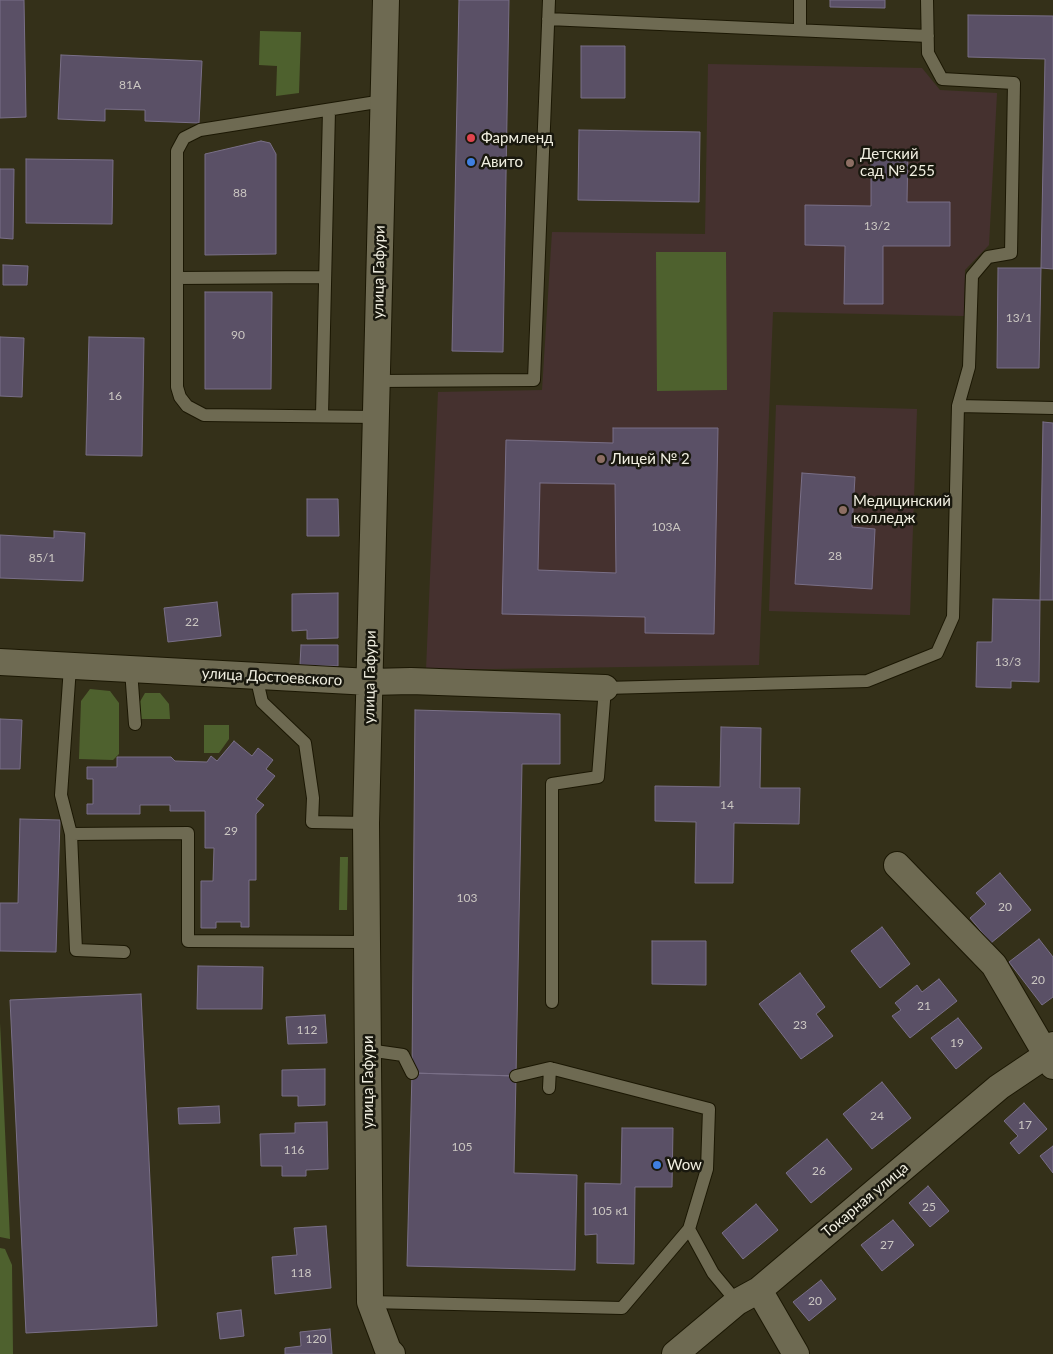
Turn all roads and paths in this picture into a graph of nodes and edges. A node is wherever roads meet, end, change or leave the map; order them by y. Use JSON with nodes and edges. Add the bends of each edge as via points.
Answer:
{"nodes":[{"id":1,"x":386,"y":0,"type":"edge"},
{"id":2,"x":548,"y":0,"type":"edge"},
{"id":3,"x":800,"y":0,"type":"edge"},
{"id":4,"x":927,"y":0,"type":"edge"},
{"id":5,"x":548,"y":19,"type":"junction"},
{"id":6,"x":800,"y":30,"type":"junction"},
{"id":7,"x":928,"y":36,"type":"junction"},
{"id":8,"x":383,"y":101,"type":"junction"},
{"id":9,"x":329,"y":110,"type":"junction"},
{"id":10,"x":325,"y":277,"type":"junction"},
{"id":11,"x":177,"y":278,"type":"junction"},
{"id":12,"x":377,"y":381,"type":"junction"},
{"id":13,"x":958,"y":406,"type":"junction"},
{"id":14,"x":1053,"y":408,"type":"edge"},
{"id":15,"x":322,"y":415,"type":"junction"},
{"id":16,"x":376,"y":417,"type":"junction"},
{"id":17,"x":0,"y":662,"type":"edge"},
{"id":18,"x":70,"y":667,"type":"junction"},
{"id":19,"x":131,"y":670,"type":"junction"},
{"id":20,"x":256,"y":676,"type":"junction"},
{"id":21,"x":370,"y":682,"type":"junction"},
{"id":22,"x":605,"y":688,"type":"junction"},
{"id":23,"x":135,"y":724,"type":"dead end"},
{"id":24,"x":366,"y":823,"type":"junction"},
{"id":25,"x":71,"y":834,"type":"junction"},
{"id":26,"x":898,"y":865,"type":"dead end"},
{"id":27,"x":367,"y":942,"type":"junction"},
{"id":28,"x":124,"y":952,"type":"dead end"},
{"id":29,"x":552,"y":1002,"type":"dead end"},
{"id":30,"x":368,"y":1050,"type":"junction"},
{"id":31,"x":1050,"y":1056,"type":"edge"},
{"id":32,"x":550,"y":1068,"type":"junction"},
{"id":33,"x":412,"y":1073,"type":"dead end"},
{"id":34,"x":516,"y":1076,"type":"dead end"},
{"id":35,"x":549,"y":1088,"type":"dead end"},
{"id":36,"x":689,"y":1229,"type":"junction"},
{"id":37,"x":759,"y":1290,"type":"junction"},
{"id":38,"x":370,"y":1302,"type":"junction"},
{"id":39,"x":736,"y":1302,"type":"junction"},
{"id":40,"x":390,"y":1352,"type":"edge"},
{"id":41,"x":674,"y":1354,"type":"edge"},
{"id":42,"x":796,"y":1354,"type":"edge"}],
"edges":[{"from":1,"to":8,"type":"street","name":"улица Гафури"},
{"from":2,"to":5,"type":"lane"},
{"from":3,"to":6,"type":"lane"},
{"from":4,"to":7,"type":"lane"},
{"from":5,"to":6,"type":"lane"},
{"from":5,"to":12,"type":"lane","via":[[534,380]]},
{"from":6,"to":7,"type":"lane"},
{"from":7,"to":13,"type":"lane","via":[[928,53],[942,79],[1014,83],[1011,253],[988,257],[972,276],[969,366]]},
{"from":8,"to":9,"type":"lane"},
{"from":8,"to":12,"type":"street","name":"улица Гафури"},
{"from":9,"to":10,"type":"lane"},
{"from":9,"to":11,"type":"lane","via":[[200,130],[184,138],[177,151]]},
{"from":10,"to":11,"type":"lane"},
{"from":10,"to":15,"type":"lane"},
{"from":11,"to":15,"type":"lane","via":[[177,387],[187,406],[204,415]]},
{"from":12,"to":16,"type":"street","name":"улица Гафури"},
{"from":13,"to":14,"type":"lane"},
{"from":13,"to":22,"type":"lane","via":[[953,617],[937,653],[867,681]]},
{"from":15,"to":16,"type":"lane"},
{"from":16,"to":21,"type":"street","name":"улица Гафури"},
{"from":17,"to":18,"type":"street","name":"улица Достоевского"},
{"from":18,"to":19,"type":"street","name":"улица Достоевского"},
{"from":18,"to":25,"type":"lane","via":[[61,795]]},
{"from":19,"to":20,"type":"street","name":"улица Достоевского"},
{"from":19,"to":23,"type":"lane"},
{"from":20,"to":21,"type":"street","name":"улица Достоевского"},
{"from":20,"to":24,"type":"lane","via":[[262,702],[305,743],[312,822]]},
{"from":21,"to":22,"type":"street","name":"улица Достоевского"},
{"from":21,"to":24,"type":"street","name":"улица Гафури"},
{"from":22,"to":29,"type":"lane","via":[[598,777],[552,784]]},
{"from":24,"to":27,"type":"street","name":"улица Гафури"},
{"from":25,"to":27,"type":"lane","via":[[188,833],[188,941]]},
{"from":25,"to":28,"type":"lane","via":[[76,950]]},
{"from":26,"to":31,"type":"street","via":[[994,965]]},
{"from":27,"to":30,"type":"street","name":"улица Гафури"},
{"from":30,"to":33,"type":"lane","via":[[403,1055]]},
{"from":30,"to":38,"type":"street","name":"улица Гафури"},
{"from":31,"to":37,"type":"street","name":"Токарная улица","via":[[999,1087]]},
{"from":32,"to":34,"type":"lane"},
{"from":32,"to":35,"type":"lane"},
{"from":32,"to":36,"type":"lane","via":[[709,1109],[707,1169]]},
{"from":36,"to":38,"type":"lane","via":[[622,1308]]},
{"from":36,"to":39,"type":"lane","via":[[713,1273]]},
{"from":37,"to":39,"type":"street","name":"Токарная улица"},
{"from":37,"to":42,"type":"street"},
{"from":38,"to":40,"type":"street","name":"улица Гафури"},
{"from":39,"to":41,"type":"street","name":"Токарная улица"}]}
